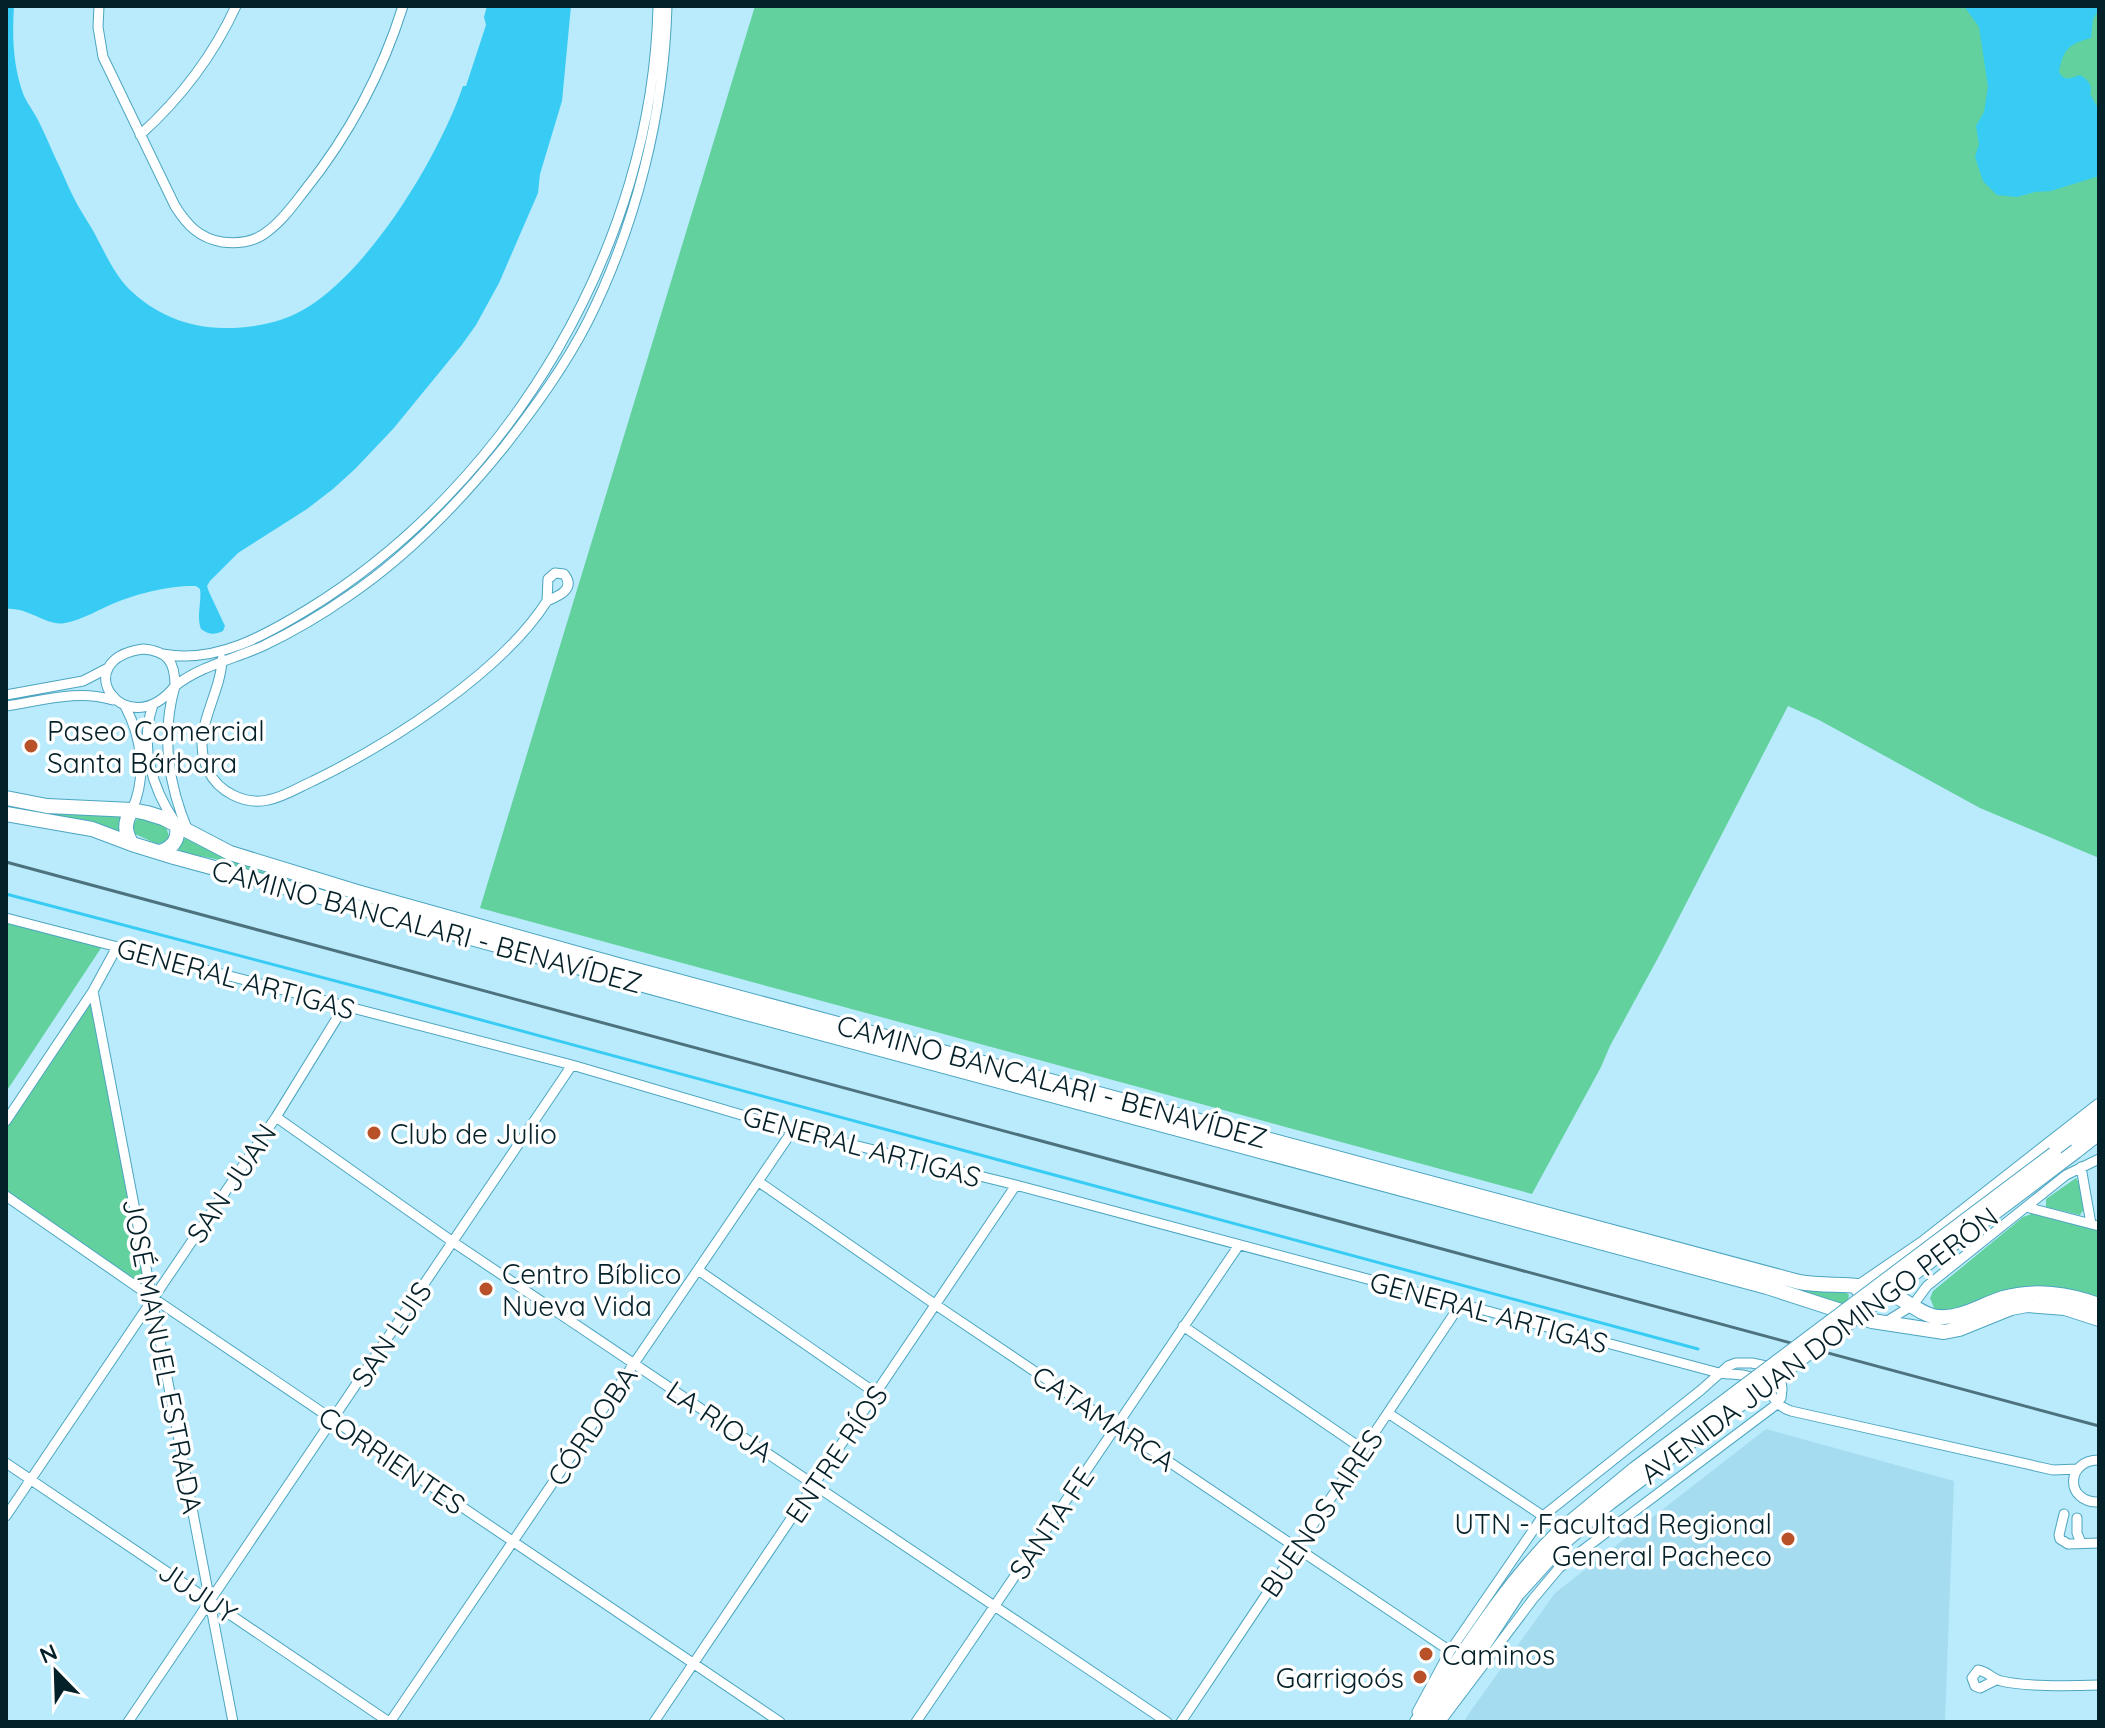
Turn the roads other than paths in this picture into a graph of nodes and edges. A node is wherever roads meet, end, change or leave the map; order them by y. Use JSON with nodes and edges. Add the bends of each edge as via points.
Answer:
{"nodes":[{"id":1,"x":99,"y":6,"type":"edge"},
{"id":2,"x":236,"y":6,"type":"edge"},
{"id":3,"x":403,"y":6,"type":"edge"},
{"id":4,"x":658,"y":6,"type":"edge"},
{"id":5,"x":667,"y":6,"type":"edge"},
{"id":6,"x":661,"y":38,"type":"junction"},
{"id":7,"x":140,"y":135,"type":"junction"},
{"id":8,"x":631,"y":194,"type":"junction"},
{"id":9,"x":565,"y":338,"type":"junction"},
{"id":10,"x":575,"y":343,"type":"junction"},
{"id":11,"x":473,"y":467,"type":"junction"},
{"id":12,"x":482,"y":474,"type":"junction"},
{"id":13,"x":358,"y":576,"type":"junction"},
{"id":14,"x":365,"y":584,"type":"junction"},
{"id":15,"x":547,"y":601,"type":"dead end"},
{"id":16,"x":222,"y":651,"type":"junction"},
{"id":17,"x":163,"y":654,"type":"junction"},
{"id":18,"x":222,"y":663,"type":"junction"},
{"id":19,"x":108,"y":668,"type":"junction"},
{"id":20,"x":83,"y":681,"type":"junction"},
{"id":21,"x":175,"y":686,"type":"junction"},
{"id":22,"x":83,"y":694,"type":"junction"},
{"id":23,"x":6,"y":695,"type":"edge"},
{"id":24,"x":120,"y":704,"type":"junction"},
{"id":25,"x":153,"y":705,"type":"junction"},
{"id":26,"x":6,"y":706,"type":"edge"},
{"id":27,"x":6,"y":798,"type":"edge"},
{"id":28,"x":132,"y":810,"type":"junction"},
{"id":29,"x":6,"y":814,"type":"edge"},
{"id":30,"x":183,"y":828,"type":"junction"},
{"id":31,"x":132,"y":844,"type":"junction"},
{"id":32,"x":160,"y":852,"type":"junction"},
{"id":33,"x":6,"y":918,"type":"edge"},
{"id":34,"x":117,"y":947,"type":"junction"},
{"id":35,"x":93,"y":991,"type":"junction"},
{"id":36,"x":342,"y":1006,"type":"junction"},
{"id":37,"x":572,"y":1065,"type":"junction"},
{"id":38,"x":2099,"y":1106,"type":"edge"},
{"id":39,"x":276,"y":1117,"type":"junction"},
{"id":40,"x":2099,"y":1119,"type":"edge"},
{"id":41,"x":6,"y":1121,"type":"edge"},
{"id":42,"x":793,"y":1130,"type":"junction"},
{"id":43,"x":2099,"y":1133,"type":"edge"},
{"id":44,"x":2099,"y":1159,"type":"edge"},
{"id":45,"x":2081,"y":1167,"type":"junction"},
{"id":46,"x":759,"y":1182,"type":"junction"},
{"id":47,"x":1016,"y":1185,"type":"junction"},
{"id":48,"x":6,"y":1196,"type":"edge"},
{"id":49,"x":2026,"y":1207,"type":"junction"},
{"id":50,"x":2095,"y":1225,"type":"edge"},
{"id":51,"x":453,"y":1242,"type":"junction"},
{"id":52,"x":1239,"y":1245,"type":"junction"},
{"id":53,"x":698,"y":1270,"type":"junction"},
{"id":54,"x":1861,"y":1286,"type":"junction"},
{"id":55,"x":153,"y":1298,"type":"junction"},
{"id":56,"x":936,"y":1305,"type":"junction"},
{"id":57,"x":1460,"y":1305,"type":"junction"},
{"id":58,"x":1913,"y":1305,"type":"junction"},
{"id":59,"x":2099,"y":1305,"type":"edge"},
{"id":60,"x":1849,"y":1314,"type":"junction"},
{"id":61,"x":2099,"y":1319,"type":"edge"},
{"id":62,"x":1884,"y":1323,"type":"junction"},
{"id":63,"x":1183,"y":1326,"type":"junction"},
{"id":64,"x":635,"y":1363,"type":"junction"},
{"id":65,"x":1719,"y":1373,"type":"junction"},
{"id":66,"x":877,"y":1394,"type":"junction"},
{"id":67,"x":1777,"y":1404,"type":"junction"},
{"id":68,"x":1388,"y":1413,"type":"junction"},
{"id":69,"x":334,"y":1419,"type":"junction"},
{"id":70,"x":1116,"y":1426,"type":"junction"},
{"id":71,"x":1364,"y":1450,"type":"junction"},
{"id":72,"x":2099,"y":1460,"type":"edge"},
{"id":73,"x":6,"y":1463,"type":"edge"},
{"id":74,"x":2078,"y":1469,"type":"junction"},
{"id":75,"x":2053,"y":1470,"type":"junction"},
{"id":76,"x":30,"y":1479,"type":"junction"},
{"id":77,"x":815,"y":1485,"type":"junction"},
{"id":78,"x":2074,"y":1487,"type":"junction"},
{"id":79,"x":2099,"y":1502,"type":"edge"},
{"id":80,"x":2064,"y":1514,"type":"dead end"},
{"id":81,"x":6,"y":1516,"type":"edge"},
{"id":82,"x":1543,"y":1516,"type":"junction"},
{"id":83,"x":2077,"y":1518,"type":"dead end"},
{"id":84,"x":1563,"y":1536,"type":"junction"},
{"id":85,"x":513,"y":1543,"type":"junction"},
{"id":86,"x":2081,"y":1543,"type":"junction"},
{"id":87,"x":2099,"y":1543,"type":"edge"},
{"id":88,"x":1297,"y":1548,"type":"junction"},
{"id":89,"x":209,"y":1600,"type":"junction"},
{"id":90,"x":995,"y":1607,"type":"junction"},
{"id":91,"x":1450,"y":1651,"type":"junction"},
{"id":92,"x":694,"y":1664,"type":"junction"},
{"id":93,"x":1996,"y":1680,"type":"dead end"},
{"id":94,"x":2099,"y":1685,"type":"edge"},
{"id":95,"x":128,"y":1722,"type":"edge"},
{"id":96,"x":233,"y":1722,"type":"edge"},
{"id":97,"x":390,"y":1722,"type":"edge"},
{"id":98,"x":654,"y":1722,"type":"edge"},
{"id":99,"x":780,"y":1722,"type":"edge"},
{"id":100,"x":916,"y":1722,"type":"edge"},
{"id":101,"x":1167,"y":1722,"type":"edge"},
{"id":102,"x":1181,"y":1722,"type":"edge"},
{"id":103,"x":1414,"y":1722,"type":"edge"},
{"id":104,"x":1433,"y":1722,"type":"edge"},
{"id":105,"x":1440,"y":1722,"type":"edge"}],
"edges":[{"from":1,"to":7,"type":"street","via":[[103,57]]},
{"from":2,"to":7,"type":"street","via":[[198,73]]},
{"from":3,"to":7,"type":"street","via":[[372,85],[324,167],[283,217],[255,239],[217,241],[192,229]]},
{"from":4,"to":6,"type":"street"},
{"from":5,"to":6,"type":"street"},
{"from":6,"to":8,"type":"street"},
{"from":8,"to":9,"type":"street"},
{"from":8,"to":10,"type":"street","via":[[610,273]]},
{"from":9,"to":10,"type":"street"},
{"from":9,"to":11,"type":"street"},
{"from":10,"to":12,"type":"street","via":[[558,374]]},
{"from":11,"to":12,"type":"street"},
{"from":11,"to":13,"type":"street","via":[[419,526]]},
{"from":12,"to":14,"type":"street","via":[[428,532]]},
{"from":13,"to":14,"type":"street"},
{"from":13,"to":16,"type":"street","via":[[285,623]]},
{"from":14,"to":18,"type":"street","via":[[294,630]]},
{"from":15,"to":18,"type":"street","via":[[508,648],[440,704],[327,774],[269,800],[228,793],[215,783],[203,759],[202,734]]},
{"from":16,"to":17,"type":"street","via":[[195,657]]},
{"from":16,"to":18,"type":"street"},
{"from":17,"to":19,"type":"street","via":[[133,650]]},
{"from":17,"to":21,"type":"street","via":[[174,670]]},
{"from":18,"to":21,"type":"street"},
{"from":19,"to":20,"type":"street"},
{"from":19,"to":24,"type":"street","via":[[106,687]]},
{"from":20,"to":22,"type":"street"},
{"from":20,"to":23,"type":"street"},
{"from":21,"to":25,"type":"street"},
{"from":21,"to":30,"type":"street","via":[[168,749]]},
{"from":22,"to":24,"type":"street"},
{"from":22,"to":26,"type":"street"},
{"from":24,"to":25,"type":"street"},
{"from":24,"to":28,"type":"street","via":[[135,728],[140,752],[140,788]]},
{"from":25,"to":30,"type":"street","via":[[146,739],[150,764],[158,790]]},
{"from":27,"to":28,"type":"main road","name":"CAMINO BANCALARI - BENAVÍDEZ","via":[[47,806]]},
{"from":28,"to":30,"type":"main road","name":"CAMINO BANCALARI - BENAVÍDEZ"},
{"from":28,"to":31,"type":"main road","via":[[126,824]]},
{"from":29,"to":31,"type":"main road","name":"CAMINO BANCALARI - BENAVÍDEZ","via":[[92,829]]},
{"from":30,"to":32,"type":"main road","via":[[173,845]]},
{"from":30,"to":54,"type":"main road","name":"CAMINO BANCALARI - BENAVÍDEZ","via":[[230,853],[293,873],[604,961],[1784,1278]]},
{"from":31,"to":32,"type":"main road","name":"CAMINO BANCALARI - BENAVÍDEZ"},
{"from":32,"to":60,"type":"main road","name":"CAMINO BANCALARI - BENAVÍDEZ","via":[[1767,1287]]},
{"from":33,"to":34,"type":"street","name":"GENERAL ARTIGAS"},
{"from":34,"to":35,"type":"street"},
{"from":34,"to":36,"type":"street","name":"GENERAL ARTIGAS"},
{"from":35,"to":41,"type":"street"},
{"from":35,"to":55,"type":"street","name":"JOSÉ MANUEL ESTRADA"},
{"from":36,"to":37,"type":"street","name":"GENERAL ARTIGAS"},
{"from":36,"to":39,"type":"street","name":"SAN JUAN"},
{"from":37,"to":42,"type":"street","name":"GENERAL ARTIGAS"},
{"from":37,"to":51,"type":"street","name":"SAN LUIS"},
{"from":38,"to":54,"type":"main road"},
{"from":39,"to":51,"type":"street","name":"LA RIOJA"},
{"from":39,"to":55,"type":"street","name":"SAN JUAN"},
{"from":40,"to":84,"type":"main road","bridge":true,"via":[[1648,1460]]},
{"from":42,"to":46,"type":"street","name":"CÓRDOBA"},
{"from":42,"to":47,"type":"street","name":"GENERAL ARTIGAS"},
{"from":43,"to":84,"type":"main road","name":"AVENIDA JUAN DOMINGO PERÓN","bridge":true},
{"from":44,"to":45,"type":"street"},
{"from":45,"to":49,"type":"street"},
{"from":45,"to":50,"type":"street"},
{"from":46,"to":53,"type":"street","name":"CÓRDOBA"},
{"from":46,"to":56,"type":"street","name":"CATAMARCA"},
{"from":47,"to":52,"type":"street","name":"GENERAL ARTIGAS"},
{"from":47,"to":56,"type":"street","name":"ENTRE RÍOS"},
{"from":48,"to":55,"type":"street","name":"CORRIENTES"},
{"from":49,"to":50,"type":"street"},
{"from":49,"to":58,"type":"street","via":[[1927,1286]]},
{"from":51,"to":64,"type":"street","name":"LA RIOJA"},
{"from":51,"to":69,"type":"street","name":"SAN LUIS"},
{"from":52,"to":57,"type":"street","name":"GENERAL ARTIGAS"},
{"from":52,"to":63,"type":"street","name":"SANTA FE"},
{"from":53,"to":64,"type":"street","name":"CÓRDOBA"},
{"from":53,"to":66,"type":"street"},
{"from":54,"to":58,"type":"main road","name":"CAMINO BANCALARI - BENAVÍDEZ"},
{"from":54,"to":60,"type":"main road"},
{"from":55,"to":69,"type":"street","name":"CORRIENTES"},
{"from":55,"to":76,"type":"street","name":"SAN JUAN"},
{"from":55,"to":89,"type":"street","name":"JOSÉ MANUEL ESTRADA"},
{"from":56,"to":66,"type":"street","name":"ENTRE RÍOS"},
{"from":56,"to":70,"type":"street","name":"CATAMARCA"},
{"from":57,"to":65,"type":"street","name":"GENERAL ARTIGAS"},
{"from":57,"to":68,"type":"street","name":"BUENOS AIRES"},
{"from":58,"to":59,"type":"main road","name":"CAMINO BANCALARI - BENAVÍDEZ","via":[[1938,1317],[1959,1315],[2031,1293]]},
{"from":58,"to":62,"type":"street"},
{"from":60,"to":62,"type":"main road","name":"CAMINO BANCALARI - BENAVÍDEZ"},
{"from":61,"to":62,"type":"main road","name":"CAMINO BANCALARI - BENAVÍDEZ","via":[[2065,1308],[2027,1305],[1951,1332]]},
{"from":63,"to":70,"type":"street","name":"SANTA FE"},
{"from":63,"to":71,"type":"street"},
{"from":64,"to":77,"type":"street","name":"LA RIOJA"},
{"from":64,"to":85,"type":"street","name":"CÓRDOBA"},
{"from":65,"to":67,"type":"street","name":"GENERAL ARTIGAS","via":[[1760,1381]]},
{"from":65,"to":67,"type":"street","via":[[1736,1363],[1766,1366],[1781,1382]]},
{"from":65,"to":82,"type":"street"},
{"from":66,"to":77,"type":"street","name":"ENTRE RÍOS"},
{"from":67,"to":75,"type":"street"},
{"from":67,"to":105,"type":"street","via":[[1559,1568]]},
{"from":68,"to":71,"type":"street","name":"BUENOS AIRES"},
{"from":68,"to":82,"type":"street"},
{"from":69,"to":85,"type":"street","name":"CORRIENTES"},
{"from":69,"to":89,"type":"street","name":"SAN LUIS"},
{"from":70,"to":88,"type":"street","name":"CATAMARCA"},
{"from":70,"to":90,"type":"street","name":"SANTA FE"},
{"from":71,"to":88,"type":"street","name":"BUENOS AIRES"},
{"from":72,"to":74,"type":"street"},
{"from":73,"to":76,"type":"street","name":"JUJUY"},
{"from":74,"to":75,"type":"street"},
{"from":74,"to":78,"type":"street"},
{"from":75,"to":78,"type":"street"},
{"from":76,"to":81,"type":"street","name":"SAN JUAN"},
{"from":76,"to":89,"type":"street","name":"JUJUY"},
{"from":77,"to":90,"type":"street","name":"LA RIOJA"},
{"from":77,"to":92,"type":"street","name":"ENTRE RÍOS"},
{"from":78,"to":79,"type":"street","via":[[2082,1499]]},
{"from":80,"to":86,"type":"street","via":[[2060,1539]]},
{"from":82,"to":91,"type":"street"},
{"from":83,"to":86,"type":"street"},
{"from":84,"to":103,"type":"main road","via":[[1524,1569]]},
{"from":84,"to":104,"type":"main road","via":[[1517,1594]]},
{"from":85,"to":92,"type":"street","name":"CORRIENTES"},
{"from":85,"to":97,"type":"street","name":"CÓRDOBA"},
{"from":86,"to":87,"type":"street"},
{"from":88,"to":91,"type":"street","name":"CATAMARCA"},
{"from":88,"to":102,"type":"street","name":"BUENOS AIRES"},
{"from":89,"to":95,"type":"street","name":"SAN LUIS"},
{"from":89,"to":96,"type":"street","name":"JOSÉ MANUEL ESTRADA"},
{"from":89,"to":97,"type":"street","name":"JUJUY"},
{"from":90,"to":100,"type":"street","name":"SANTA FE"},
{"from":90,"to":101,"type":"street","name":"LA RIOJA"},
{"from":91,"to":103,"type":"street"},
{"from":92,"to":98,"type":"street","name":"ENTRE RÍOS"},
{"from":92,"to":99,"type":"street","name":"CORRIENTES"},
{"from":93,"to":94,"type":"street"}]}
